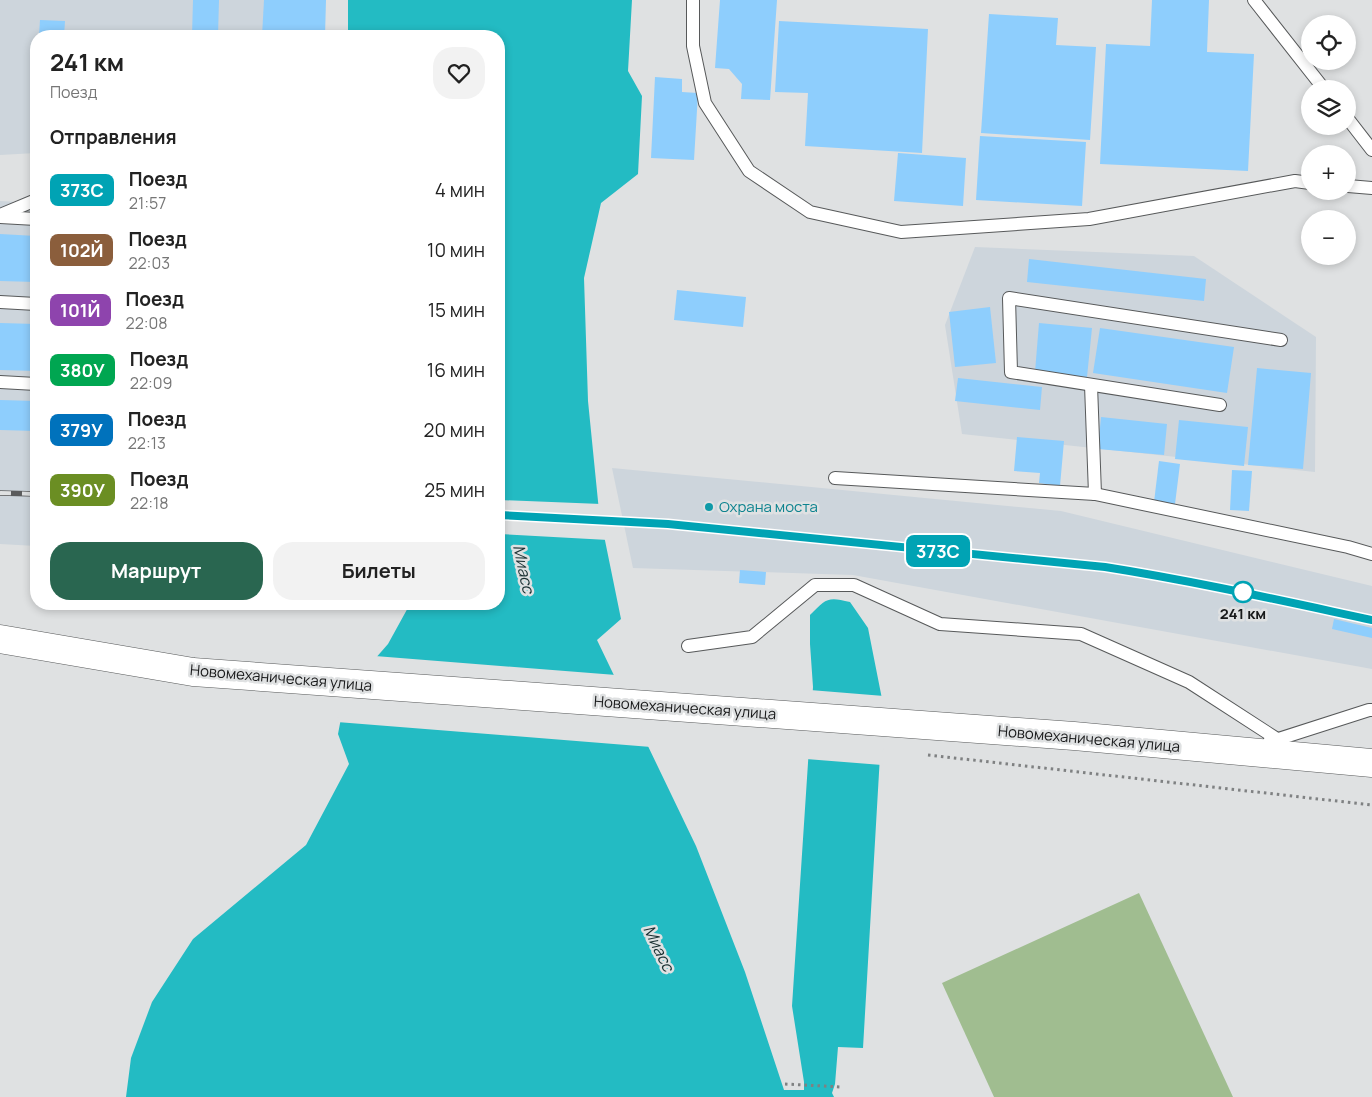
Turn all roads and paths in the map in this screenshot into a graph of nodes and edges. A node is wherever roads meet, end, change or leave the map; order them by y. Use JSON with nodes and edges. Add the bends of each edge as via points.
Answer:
{"nodes":[{"id":1,"x":693,"y":0,"type":"edge"},
{"id":2,"x":1254,"y":0,"type":"edge"},
{"id":3,"x":1317,"y":80,"type":"edge"},
{"id":4,"x":1356,"y":129,"type":"edge"},
{"id":5,"x":1372,"y":150,"type":"edge"},
{"id":6,"x":1301,"y":182,"type":"edge"},
{"id":7,"x":1356,"y":187,"type":"edge"},
{"id":8,"x":1372,"y":188,"type":"edge"},
{"id":9,"x":30,"y":203,"type":"edge"},
{"id":10,"x":0,"y":216,"type":"edge"},
{"id":11,"x":30,"y":218,"type":"edge"},
{"id":12,"x":0,"y":302,"type":"edge"},
{"id":13,"x":30,"y":304,"type":"edge"},
{"id":14,"x":1281,"y":340,"type":"dead end"},
{"id":15,"x":0,"y":382,"type":"edge"},
{"id":16,"x":30,"y":384,"type":"edge"},
{"id":17,"x":1091,"y":385,"type":"junction"},
{"id":18,"x":1220,"y":405,"type":"dead end"},
{"id":19,"x":835,"y":478,"type":"dead end"},
{"id":20,"x":1095,"y":494,"type":"junction"},
{"id":21,"x":1372,"y":554,"type":"edge"},
{"id":22,"x":0,"y":639,"type":"edge"},
{"id":23,"x":688,"y":646,"type":"dead end"},
{"id":24,"x":1372,"y":710,"type":"edge"},
{"id":25,"x":1277,"y":739,"type":"junction"},
{"id":26,"x":1238,"y":751,"type":"junction"},
{"id":27,"x":921,"y":754,"type":"dead end"},
{"id":28,"x":1372,"y":764,"type":"edge"},
{"id":29,"x":1372,"y":805,"type":"edge"},
{"id":30,"x":785,"y":1084,"type":"dead end"},
{"id":31,"x":841,"y":1087,"type":"dead end"}],
"edges":[{"from":1,"to":6,"type":"lane","via":[[693,46],[705,103],[749,171],[810,212],[901,232],[1089,219]]},
{"from":2,"to":3,"type":"lane"},
{"from":4,"to":5,"type":"lane"},
{"from":7,"to":8,"type":"lane"},
{"from":9,"to":10,"type":"lane"},
{"from":10,"to":11,"type":"lane"},
{"from":12,"to":13,"type":"lane"},
{"from":14,"to":17,"type":"lane","via":[[1009,298],[1011,372]]},
{"from":15,"to":16,"type":"lane"},
{"from":17,"to":18,"type":"lane"},
{"from":17,"to":20,"type":"lane"},
{"from":19,"to":20,"type":"lane"},
{"from":20,"to":21,"type":"lane","via":[[1338,544]]},
{"from":22,"to":26,"type":"main road","name":"Новомеханическая улица","via":[[193,672],[1074,736]]},
{"from":23,"to":25,"type":"lane","via":[[752,637],[815,585],[854,585],[940,624],[1081,634],[1189,682]]},
{"from":24,"to":25,"type":"lane"},
{"from":25,"to":26,"type":"lane"},
{"from":26,"to":28,"type":"main road","name":"Новомеханическая улица"},
{"from":27,"to":29,"type":"path"},
{"from":30,"to":31,"type":"path"}]}
